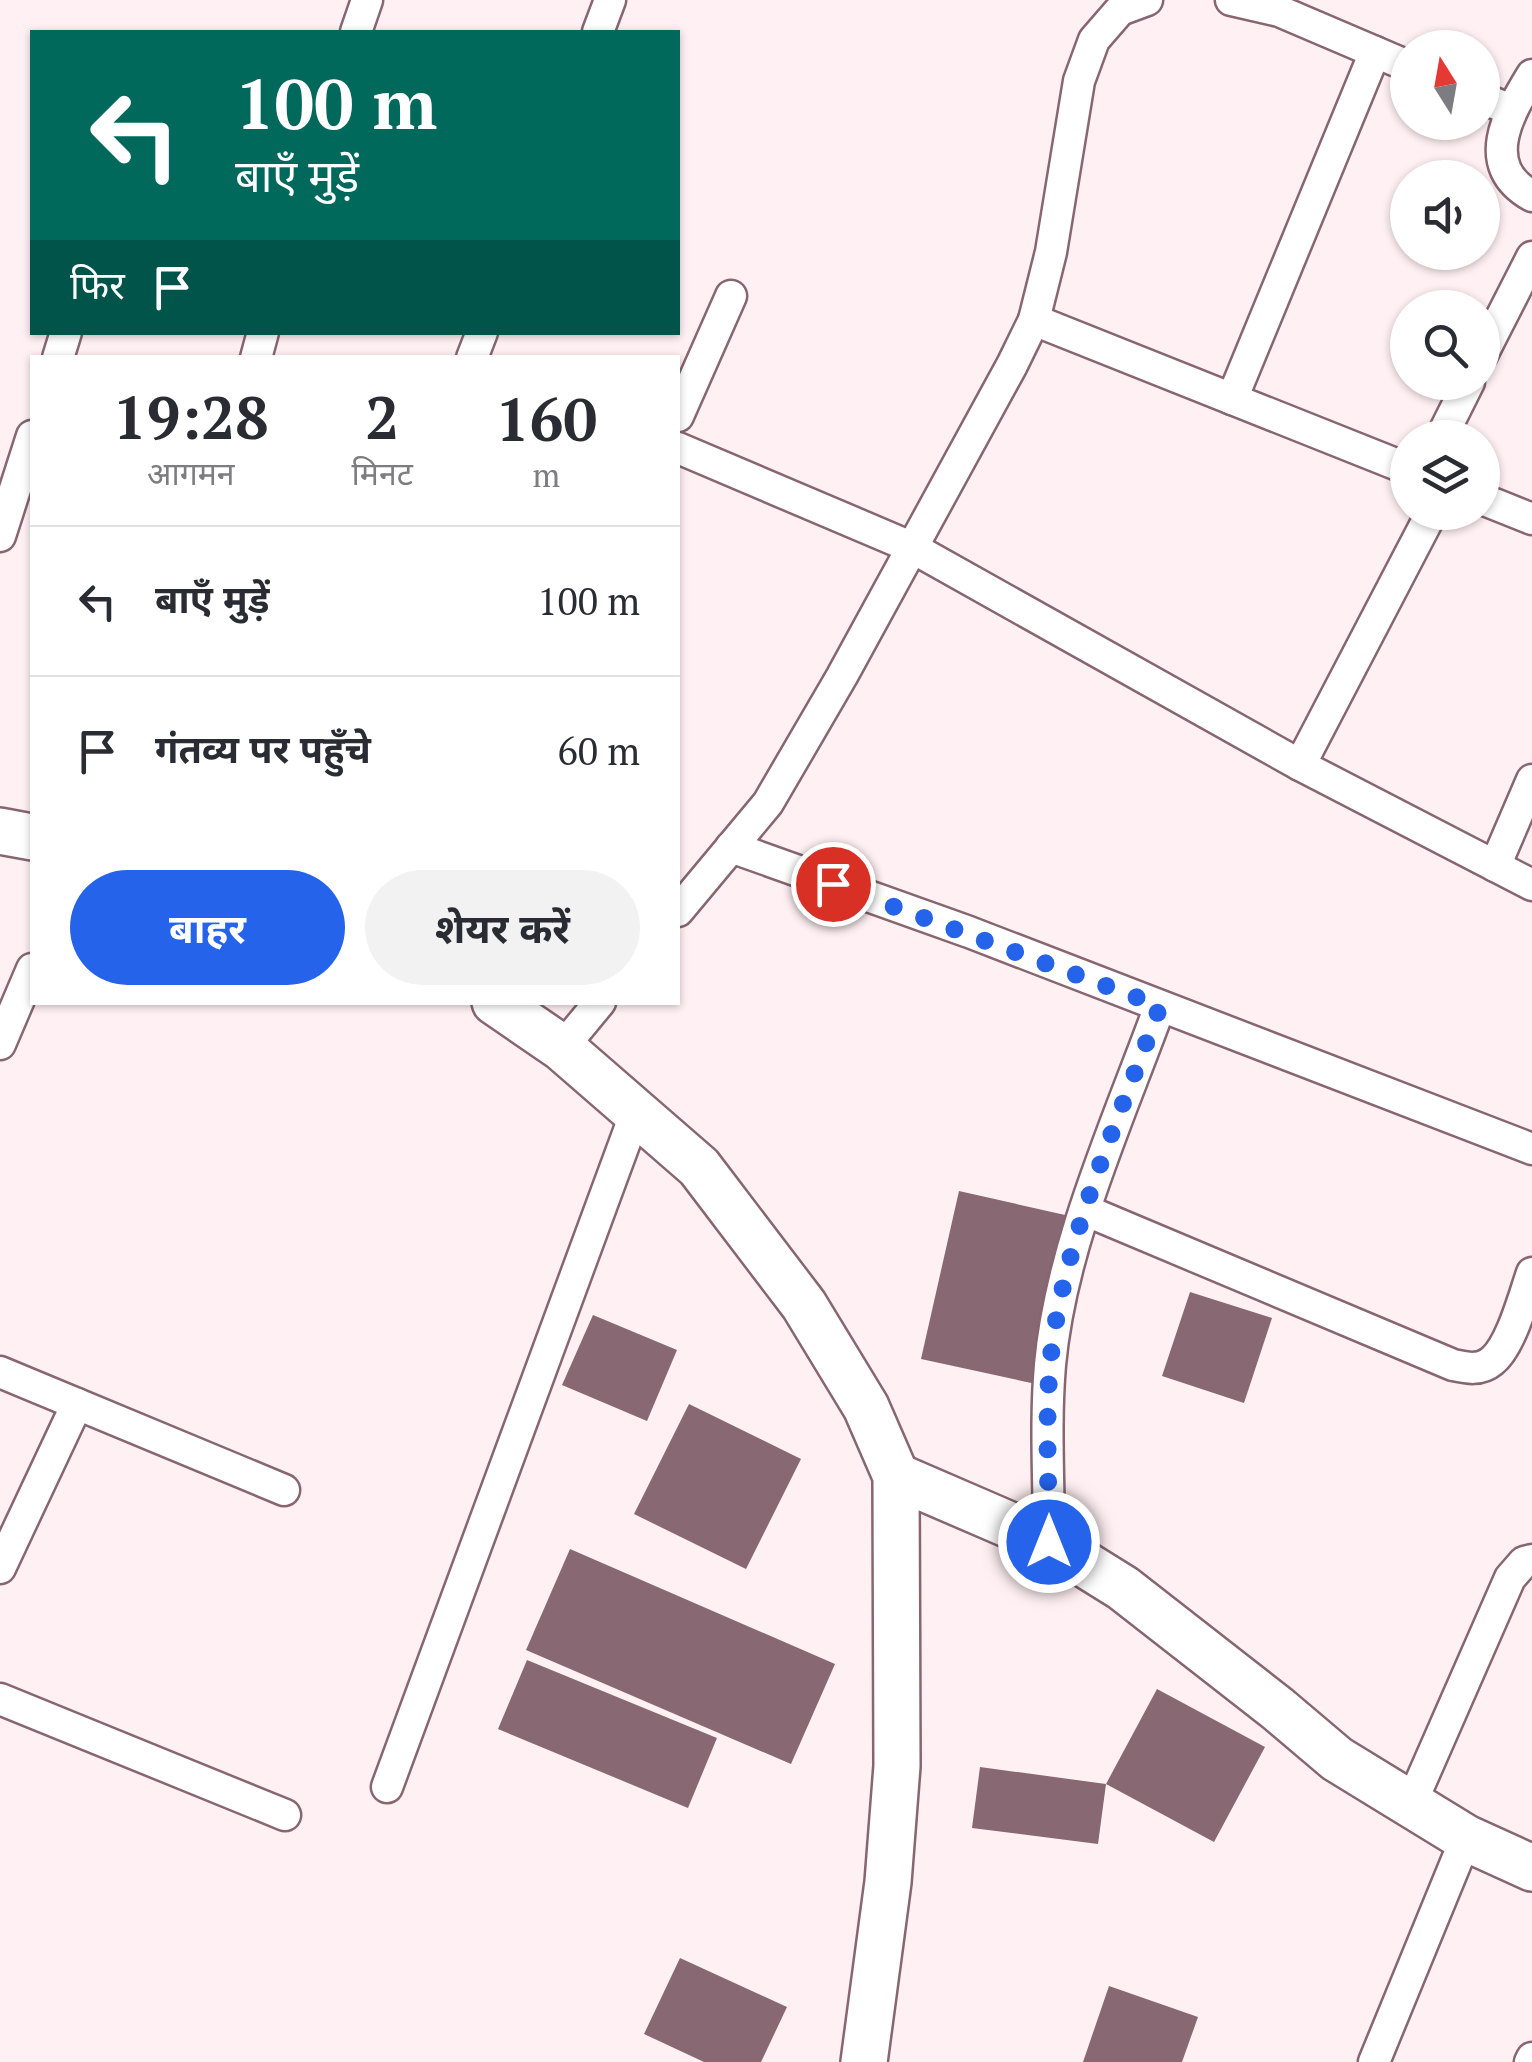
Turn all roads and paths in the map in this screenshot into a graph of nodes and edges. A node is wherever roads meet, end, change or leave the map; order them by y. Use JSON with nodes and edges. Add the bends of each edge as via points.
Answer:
{"nodes":[{"id":1,"x":367,"y":0,"type":"edge"},
{"id":2,"x":610,"y":0,"type":"edge"},
{"id":3,"x":1147,"y":0,"type":"edge"},
{"id":4,"x":1231,"y":0,"type":"edge"},
{"id":5,"x":1282,"y":6,"type":"edge"},
{"id":6,"x":357,"y":30,"type":"edge"},
{"id":7,"x":599,"y":30,"type":"edge"},
{"id":8,"x":1375,"y":52,"type":"junction"},
{"id":9,"x":1390,"y":58,"type":"edge"},
{"id":10,"x":1532,"y":76,"type":"edge"},
{"id":11,"x":1500,"y":105,"type":"edge"},
{"id":12,"x":1511,"y":110,"type":"junction"},
{"id":13,"x":1532,"y":196,"type":"edge"},
{"id":14,"x":1532,"y":258,"type":"edge"},
{"id":15,"x":731,"y":296,"type":"dead end"},
{"id":16,"x":1034,"y":320,"type":"junction"},
{"id":17,"x":1500,"y":321,"type":"edge"},
{"id":18,"x":1232,"y":399,"type":"junction"},
{"id":19,"x":680,"y":411,"type":"edge"},
{"id":20,"x":30,"y":442,"type":"edge"},
{"id":21,"x":680,"y":449,"type":"edge"},
{"id":22,"x":1390,"y":462,"type":"edge"},
{"id":23,"x":1500,"y":507,"type":"edge"},
{"id":24,"x":1532,"y":520,"type":"edge"},
{"id":25,"x":1423,"y":530,"type":"edge"},
{"id":26,"x":0,"y":536,"type":"edge"},
{"id":27,"x":911,"y":547,"type":"junction"},
{"id":28,"x":1300,"y":765,"type":"junction"},
{"id":29,"x":1532,"y":780,"type":"edge"},
{"id":30,"x":0,"y":831,"type":"edge"},
{"id":31,"x":30,"y":838,"type":"edge"},
{"id":32,"x":731,"y":847,"type":"junction"},
{"id":33,"x":1495,"y":866,"type":"junction"},
{"id":34,"x":1532,"y":886,"type":"edge"},
{"id":35,"x":680,"y":909,"type":"edge"},
{"id":36,"x":30,"y":973,"type":"edge"},
{"id":37,"x":499,"y":1005,"type":"edge"},
{"id":38,"x":598,"y":1005,"type":"edge"},
{"id":39,"x":1160,"y":1006,"type":"junction"},
{"id":40,"x":0,"y":1044,"type":"edge"},
{"id":41,"x":562,"y":1048,"type":"junction"},
{"id":42,"x":636,"y":1112,"type":"junction"},
{"id":43,"x":1532,"y":1149,"type":"edge"},
{"id":44,"x":1087,"y":1210,"type":"junction"},
{"id":45,"x":1532,"y":1273,"type":"edge"},
{"id":46,"x":1526,"y":1313,"type":"edge"},
{"id":47,"x":0,"y":1372,"type":"edge"},
{"id":48,"x":78,"y":1404,"type":"junction"},
{"id":49,"x":896,"y":1476,"type":"junction"},
{"id":50,"x":284,"y":1490,"type":"dead end"},
{"id":51,"x":1049,"y":1542,"type":"junction"},
{"id":52,"x":1532,"y":1560,"type":"edge"},
{"id":53,"x":0,"y":1568,"type":"edge"},
{"id":54,"x":0,"y":1699,"type":"edge"},
{"id":55,"x":387,"y":1786,"type":"dead end"},
{"id":56,"x":1410,"y":1806,"type":"junction"},
{"id":57,"x":285,"y":1815,"type":"dead end"},
{"id":58,"x":1466,"y":1838,"type":"junction"},
{"id":59,"x":1532,"y":1868,"type":"edge"},
{"id":60,"x":864,"y":2062,"type":"edge"},
{"id":61,"x":1374,"y":2062,"type":"edge"}],
"edges":[{"from":1,"to":6,"type":"street"},
{"from":2,"to":7,"type":"street"},
{"from":3,"to":16,"type":"street","via":[[1120,10],[1094,40],[1079,81]]},
{"from":4,"to":5,"type":"street"},
{"from":5,"to":8,"type":"street"},
{"from":8,"to":9,"type":"street"},
{"from":8,"to":18,"type":"street"},
{"from":10,"to":12,"type":"street"},
{"from":11,"to":12,"type":"street"},
{"from":12,"to":13,"type":"street","via":[[1500,140],[1505,168]]},
{"from":14,"to":17,"type":"street"},
{"from":15,"to":19,"type":"street"},
{"from":16,"to":18,"type":"street"},
{"from":16,"to":27,"type":"street"},
{"from":18,"to":22,"type":"street"},
{"from":20,"to":26,"type":"street"},
{"from":21,"to":27,"type":"street"},
{"from":23,"to":24,"type":"street"},
{"from":25,"to":28,"type":"street"},
{"from":27,"to":28,"type":"street"},
{"from":27,"to":32,"type":"street","via":[[768,803]]},
{"from":28,"to":33,"type":"street"},
{"from":29,"to":33,"type":"street"},
{"from":30,"to":31,"type":"main road"},
{"from":32,"to":35,"type":"street"},
{"from":32,"to":39,"type":"street"},
{"from":33,"to":34,"type":"street"},
{"from":36,"to":40,"type":"street"},
{"from":37,"to":41,"type":"main road"},
{"from":38,"to":41,"type":"street"},
{"from":39,"to":43,"type":"street"},
{"from":39,"to":44,"type":"street"},
{"from":41,"to":42,"type":"main road"},
{"from":42,"to":49,"type":"main road","via":[[699,1167],[804,1305],[866,1407]]},
{"from":42,"to":55,"type":"street"},
{"from":44,"to":46,"type":"street","via":[[1474,1370],[1492,1362]]},
{"from":44,"to":51,"type":"street","via":[[1050,1366]]},
{"from":45,"to":46,"type":"street"},
{"from":47,"to":48,"type":"street"},
{"from":48,"to":50,"type":"street"},
{"from":48,"to":53,"type":"street"},
{"from":49,"to":51,"type":"main road"},
{"from":49,"to":60,"type":"main road","via":[[898,1766]]},
{"from":51,"to":56,"type":"main road","via":[[1123,1588],[1336,1759]]},
{"from":52,"to":56,"type":"street","via":[[1510,1578]]},
{"from":54,"to":57,"type":"street"},
{"from":56,"to":58,"type":"main road"},
{"from":58,"to":59,"type":"main road"},
{"from":58,"to":61,"type":"street"}]}
